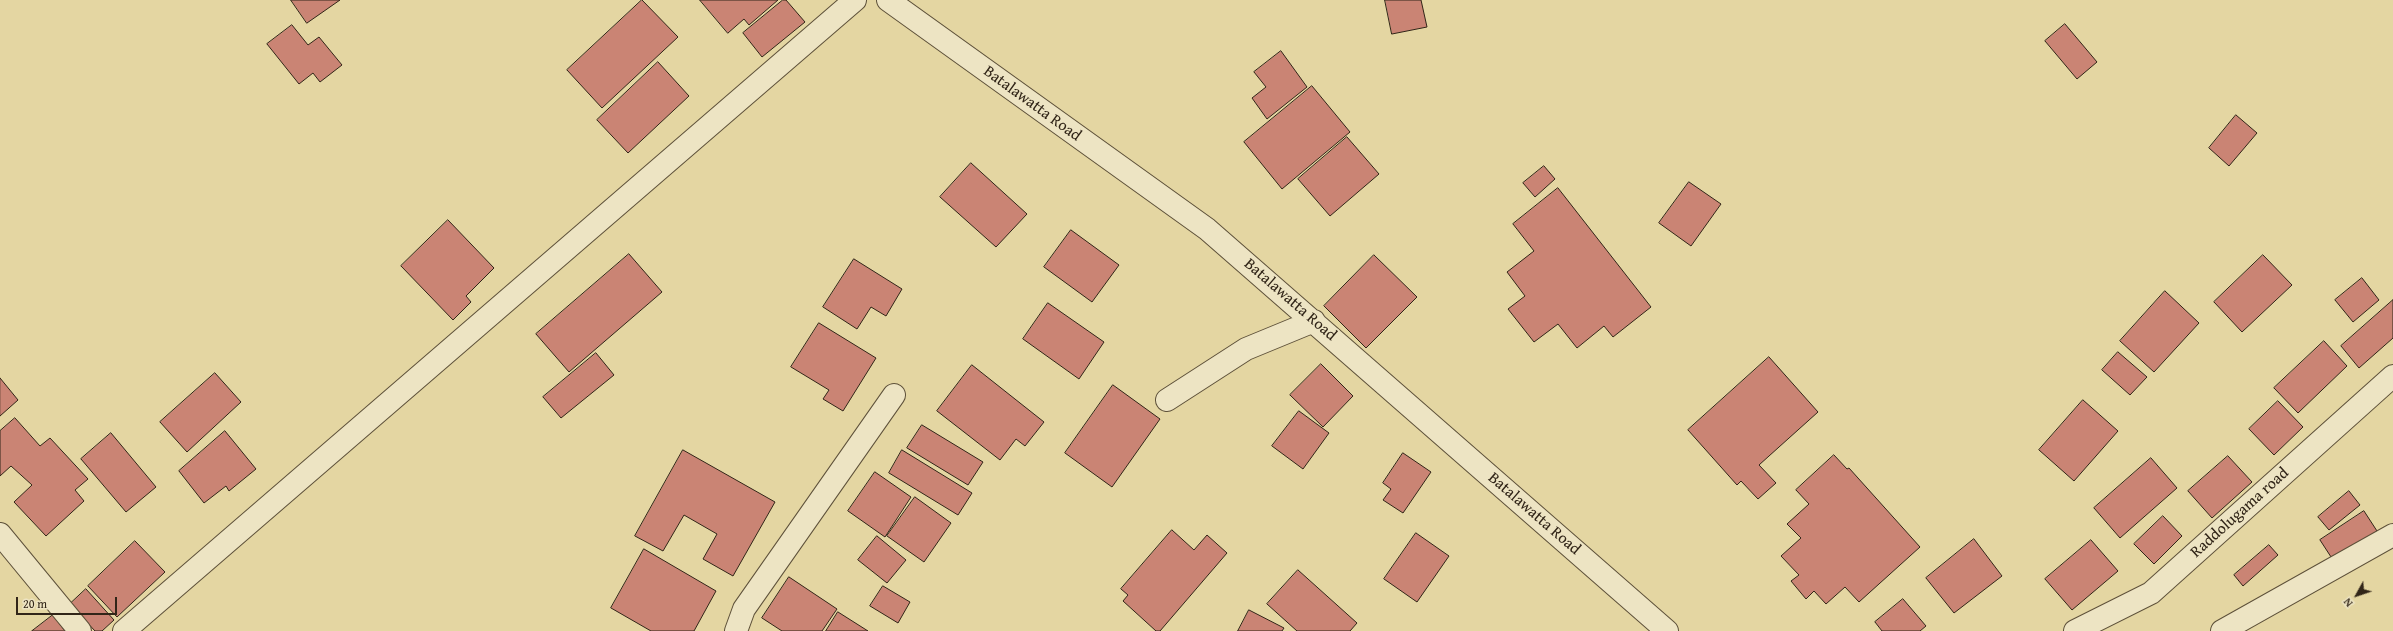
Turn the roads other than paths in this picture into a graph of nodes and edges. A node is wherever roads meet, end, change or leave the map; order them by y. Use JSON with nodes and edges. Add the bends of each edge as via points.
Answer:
{"nodes":[{"id":1,"x":855,"y":0,"type":"edge"},
{"id":2,"x":888,"y":0,"type":"edge"},
{"id":3,"x":1314,"y":321,"type":"junction"},
{"id":4,"x":2393,"y":376,"type":"edge"},
{"id":5,"x":894,"y":395,"type":"dead end"},
{"id":6,"x":1167,"y":400,"type":"dead end"},
{"id":7,"x":0,"y":534,"type":"edge"},
{"id":8,"x":2393,"y":535,"type":"edge"},
{"id":9,"x":80,"y":631,"type":"edge"},
{"id":10,"x":124,"y":631,"type":"edge"},
{"id":11,"x":736,"y":631,"type":"edge"},
{"id":12,"x":1667,"y":631,"type":"edge"},
{"id":13,"x":2075,"y":631,"type":"edge"},
{"id":14,"x":2222,"y":631,"type":"edge"}],
"edges":[{"from":1,"to":10,"type":"street"},
{"from":2,"to":3,"type":"street","name":"Batalawatta Road","via":[[1207,229]]},
{"from":3,"to":6,"type":"street","via":[[1246,349]]},
{"from":3,"to":12,"type":"street","name":"Batalawatta Road"},
{"from":4,"to":13,"type":"street","name":"Raddolugama road","via":[[2151,593]]},
{"from":5,"to":11,"type":"street","via":[[744,608]]},
{"from":7,"to":9,"type":"street"},
{"from":8,"to":14,"type":"street"}]}
